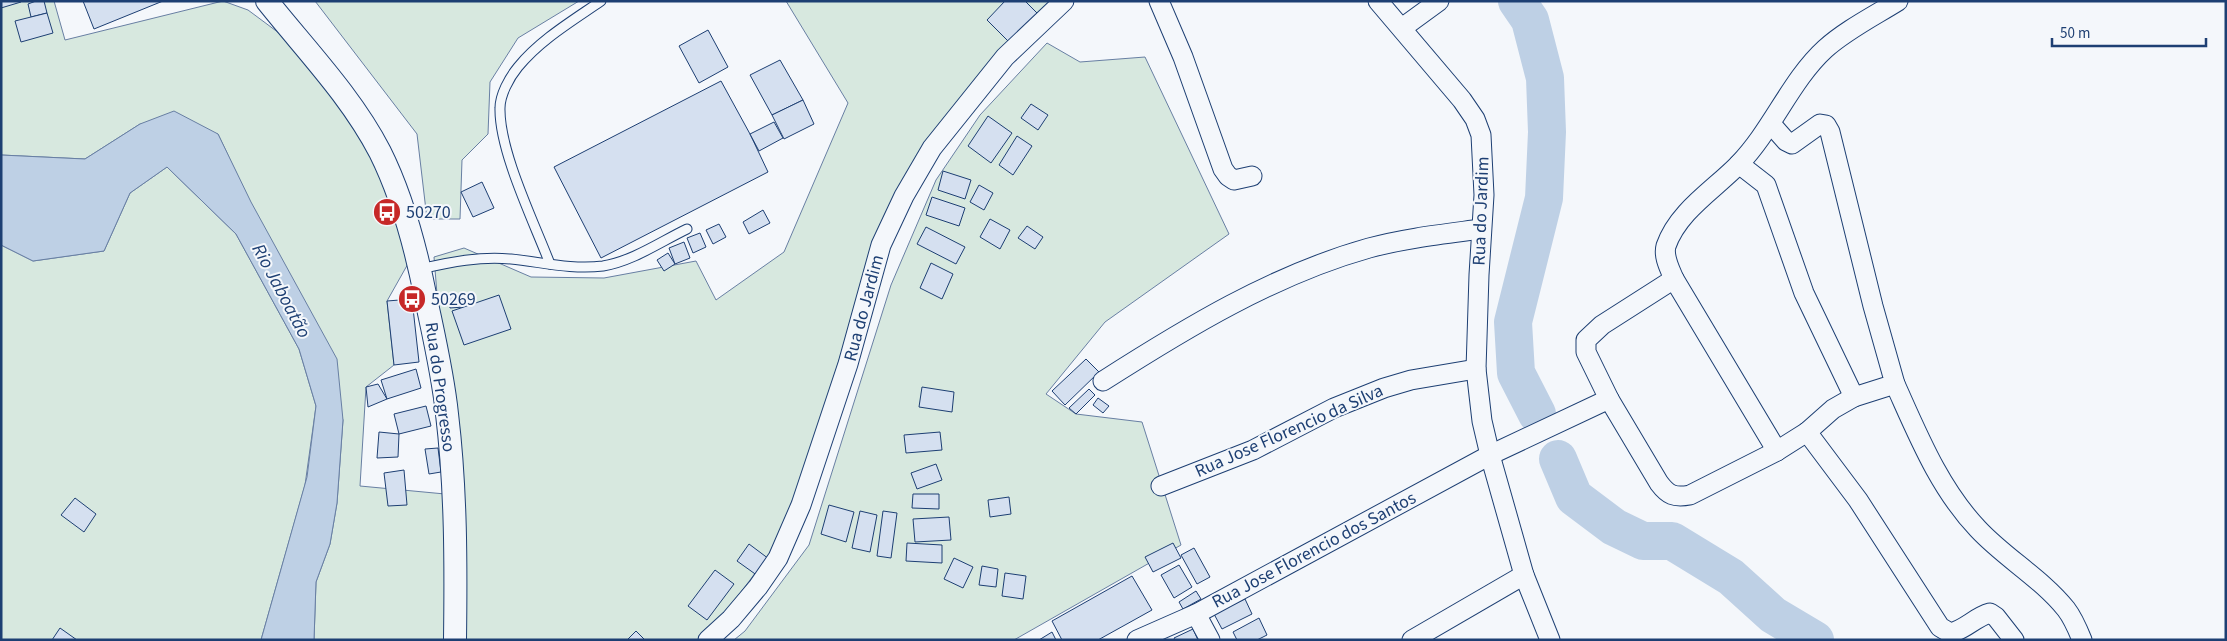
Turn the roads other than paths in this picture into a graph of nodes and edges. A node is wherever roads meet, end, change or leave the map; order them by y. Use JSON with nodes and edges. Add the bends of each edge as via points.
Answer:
{"nodes":[{"id":1,"x":267,"y":1,"type":"edge"},
{"id":2,"x":601,"y":1,"type":"edge"},
{"id":3,"x":1064,"y":1,"type":"edge"},
{"id":4,"x":1159,"y":1,"type":"edge"},
{"id":5,"x":1378,"y":1,"type":"edge"},
{"id":6,"x":1438,"y":1,"type":"edge"},
{"id":7,"x":1898,"y":1,"type":"edge"},
{"id":8,"x":1402,"y":28,"type":"junction"},
{"id":9,"x":1771,"y":124,"type":"junction"},
{"id":10,"x":1739,"y":164,"type":"junction"},
{"id":11,"x":1252,"y":176,"type":"dead end"},
{"id":12,"x":687,"y":229,"type":"dead end"},
{"id":13,"x":1481,"y":229,"type":"junction"},
{"id":14,"x":550,"y":264,"type":"junction"},
{"id":15,"x":420,"y":269,"type":"junction"},
{"id":16,"x":1674,"y":279,"type":"junction"},
{"id":17,"x":1476,"y":369,"type":"junction"},
{"id":18,"x":1103,"y":381,"type":"dead end"},
{"id":19,"x":1894,"y":384,"type":"junction"},
{"id":20,"x":1854,"y":397,"type":"junction"},
{"id":21,"x":1609,"y":399,"type":"junction"},
{"id":22,"x":1807,"y":432,"type":"junction"},
{"id":23,"x":1777,"y":452,"type":"junction"},
{"id":24,"x":1490,"y":455,"type":"junction"},
{"id":25,"x":1161,"y":486,"type":"dead end"},
{"id":26,"x":1524,"y":575,"type":"junction"},
{"id":27,"x":1196,"y":614,"type":"junction"},
{"id":28,"x":455,"y":640,"type":"edge"},
{"id":29,"x":708,"y":640,"type":"edge"},
{"id":30,"x":1137,"y":640,"type":"edge"},
{"id":31,"x":1210,"y":640,"type":"edge"},
{"id":32,"x":1412,"y":640,"type":"edge"},
{"id":33,"x":1550,"y":640,"type":"edge"},
{"id":34,"x":2014,"y":640,"type":"edge"},
{"id":35,"x":2082,"y":640,"type":"edge"}],
"edges":[{"from":1,"to":15,"type":"street","name":"Rua do Progresso","via":[[353,106],[380,152],[404,208]]},
{"from":2,"to":14,"type":"lane","via":[[539,45],[517,68],[504,91],[500,107],[502,132],[510,160]]},
{"from":3,"to":29,"type":"street","name":"Rua do Jardim","via":[[1005,57],[932,148],[904,196],[881,245],[848,364],[801,504],[778,558],[731,619]]},
{"from":4,"to":11,"type":"street","via":[[1223,169],[1234,180]]},
{"from":5,"to":8,"type":"street","name":"Rua do Jardim"},
{"from":6,"to":8,"type":"street"},
{"from":7,"to":9,"type":"street","via":[[1825,49]]},
{"from":8,"to":13,"type":"street","name":"Rua do Jardim","via":[[1475,119],[1482,135],[1484,195]]},
{"from":9,"to":10,"type":"street"},
{"from":9,"to":19,"type":"street","via":[[1792,144],[1820,124],[1826,124],[1830,132]]},
{"from":10,"to":16,"type":"street","via":[[1690,211],[1666,246],[1667,262]]},
{"from":10,"to":20,"type":"street","via":[[1766,186],[1804,293]]},
{"from":12,"to":14,"type":"lane","via":[[620,262],[580,267]]},
{"from":13,"to":17,"type":"street","name":"Rua do Jardim"},
{"from":13,"to":18,"type":"street","via":[[1370,248],[1286,279],[1184,329]]},
{"from":14,"to":15,"type":"lane","via":[[473,258]]},
{"from":15,"to":28,"type":"street","name":"Rua do Progresso","via":[[447,413],[455,519]]},
{"from":16,"to":21,"type":"street","via":[[1602,324],[1586,340],[1586,352]]},
{"from":16,"to":23,"type":"street"},
{"from":17,"to":24,"type":"street","name":"Rua do Jardim"},
{"from":17,"to":25,"type":"street","name":"Rua Jose Florencio da Silva","via":[[1384,388],[1334,408],[1253,450]]},
{"from":19,"to":20,"type":"street"},
{"from":19,"to":35,"type":"street","via":[[1929,460],[1951,496],[1978,530],[2066,610]]},
{"from":20,"to":22,"type":"street","via":[[1833,409]]},
{"from":21,"to":23,"type":"street","via":[[1659,483],[1675,498],[1690,495]]},
{"from":21,"to":24,"type":"street","name":"Rua Jose Florencio dos Santos"},
{"from":22,"to":23,"type":"street"},
{"from":22,"to":34,"type":"street","via":[[1858,500],[1940,627],[1950,633],[1960,631],[1990,613]]},
{"from":24,"to":26,"type":"street","name":"Rua do Jardim"},
{"from":24,"to":27,"type":"street","name":"Rua Jose Florencio dos Santos"},
{"from":26,"to":32,"type":"street"},
{"from":26,"to":33,"type":"street","name":"Rua do Jardim"},
{"from":27,"to":30,"type":"street","name":"Rua Jose Florencio dos Santos"},
{"from":27,"to":31,"type":"street"}]}
